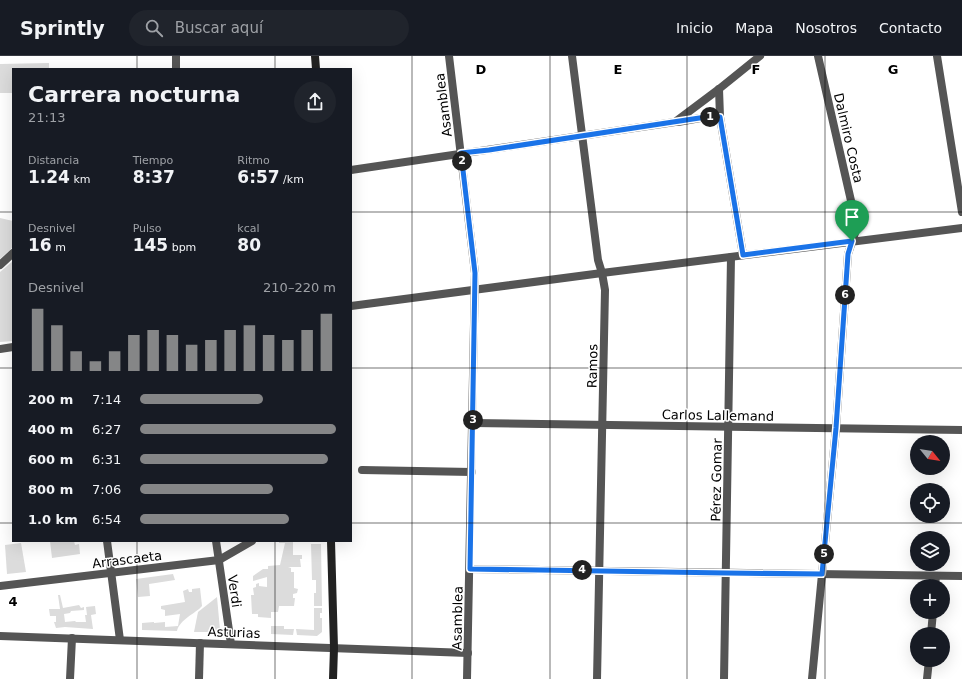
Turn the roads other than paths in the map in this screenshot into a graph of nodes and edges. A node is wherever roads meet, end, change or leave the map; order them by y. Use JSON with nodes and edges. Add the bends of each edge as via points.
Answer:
{"nodes":[{"id":1,"x":176,"y":56,"type":"edge"},
{"id":2,"x":315,"y":56,"type":"edge"},
{"id":3,"x":449,"y":56,"type":"edge"},
{"id":4,"x":572,"y":56,"type":"edge"},
{"id":5,"x":760,"y":56,"type":"edge"},
{"id":6,"x":818,"y":56,"type":"edge"},
{"id":7,"x":937,"y":56,"type":"edge"},
{"id":8,"x":176,"y":68,"type":"edge"},
{"id":9,"x":316,"y":68,"type":"edge"},
{"id":10,"x":719,"y":89,"type":"junction"},
{"id":11,"x":720,"y":117,"type":"junction"},
{"id":12,"x":675,"y":122,"type":"junction"},
{"id":13,"x":583,"y":136,"type":"junction"},
{"id":14,"x":461,"y":153,"type":"junction"},
{"id":15,"x":352,"y":170,"type":"edge"},
{"id":16,"x":962,"y":212,"type":"edge"},
{"id":17,"x":962,"y":228,"type":"edge"},
{"id":18,"x":852,"y":241,"type":"junction"},
{"id":19,"x":12,"y":254,"type":"edge"},
{"id":20,"x":743,"y":255,"type":"junction"},
{"id":21,"x":732,"y":257,"type":"junction"},
{"id":22,"x":0,"y":265,"type":"edge"},
{"id":23,"x":602,"y":272,"type":"junction"},
{"id":24,"x":475,"y":289,"type":"junction"},
{"id":25,"x":352,"y":306,"type":"edge"},
{"id":26,"x":12,"y":347,"type":"edge"},
{"id":27,"x":0,"y":349,"type":"edge"},
{"id":28,"x":473,"y":423,"type":"junction"},
{"id":29,"x":602,"y":426,"type":"junction"},
{"id":30,"x":729,"y":427,"type":"junction"},
{"id":31,"x":836,"y":428,"type":"junction"},
{"id":32,"x":962,"y":430,"type":"edge"},
{"id":33,"x":362,"y":470,"type":"dead end"},
{"id":34,"x":472,"y":472,"type":"junction"},
{"id":35,"x":108,"y":542,"type":"edge"},
{"id":36,"x":216,"y":542,"type":"edge"},
{"id":37,"x":250,"y":542,"type":"edge"},
{"id":38,"x":331,"y":542,"type":"edge"},
{"id":39,"x":219,"y":560,"type":"junction"},
{"id":40,"x":470,"y":569,"type":"junction"},
{"id":41,"x":599,"y":570,"type":"junction"},
{"id":42,"x":112,"y":572,"type":"junction"},
{"id":43,"x":726,"y":573,"type":"junction"},
{"id":44,"x":822,"y":574,"type":"junction"},
{"id":45,"x":936,"y":576,"type":"junction"},
{"id":46,"x":962,"y":576,"type":"edge"},
{"id":47,"x":936,"y":579,"type":"edge"},
{"id":48,"x":0,"y":586,"type":"edge"},
{"id":49,"x":0,"y":636,"type":"edge"},
{"id":50,"x":72,"y":638,"type":"junction"},
{"id":51,"x":120,"y":640,"type":"junction"},
{"id":52,"x":200,"y":643,"type":"junction"},
{"id":53,"x":231,"y":644,"type":"junction"},
{"id":54,"x":334,"y":648,"type":"junction"},
{"id":55,"x":468,"y":653,"type":"junction"},
{"id":56,"x":929,"y":667,"type":"edge"},
{"id":57,"x":70,"y":679,"type":"edge"},
{"id":58,"x":199,"y":679,"type":"edge"},
{"id":59,"x":333,"y":679,"type":"edge"},
{"id":60,"x":467,"y":679,"type":"edge"},
{"id":61,"x":597,"y":679,"type":"edge"},
{"id":62,"x":724,"y":679,"type":"edge"},
{"id":63,"x":812,"y":679,"type":"edge"},
{"id":64,"x":928,"y":679,"type":"edge"}],
"edges":[{"from":1,"to":8,"type":"street"},
{"from":2,"to":9,"type":"main road"},
{"from":3,"to":14,"type":"street","name":"Asamblea"},
{"from":4,"to":13,"type":"street","name":"Ramos"},
{"from":5,"to":10,"type":"street"},
{"from":6,"to":18,"type":"street","name":"Dalmiro Costa","via":[[857,227]]},
{"from":7,"to":16,"type":"street"},
{"from":10,"to":11,"type":"street"},
{"from":10,"to":12,"type":"street"},
{"from":11,"to":12,"type":"street"},
{"from":11,"to":20,"type":"street"},
{"from":12,"to":13,"type":"street"},
{"from":13,"to":14,"type":"street"},
{"from":13,"to":23,"type":"street","name":"Ramos","via":[[598,260]]},
{"from":14,"to":15,"type":"street"},
{"from":14,"to":24,"type":"street","name":"Asamblea"},
{"from":17,"to":18,"type":"street"},
{"from":18,"to":20,"type":"street"},
{"from":18,"to":31,"type":"street","name":"Dalmiro Costa","via":[[848,254]]},
{"from":19,"to":22,"type":"street"},
{"from":20,"to":21,"type":"street"},
{"from":21,"to":23,"type":"street"},
{"from":21,"to":30,"type":"street","name":"Pérez Gomar"},
{"from":23,"to":24,"type":"street"},
{"from":23,"to":29,"type":"street","name":"Ramos","via":[[605,290]]},
{"from":24,"to":25,"type":"street"},
{"from":24,"to":28,"type":"street","name":"Asamblea"},
{"from":26,"to":27,"type":"street"},
{"from":28,"to":29,"type":"street","name":"Carlos Lallemand"},
{"from":28,"to":34,"type":"street","name":"Asamblea"},
{"from":29,"to":30,"type":"street","name":"Carlos Lallemand"},
{"from":29,"to":41,"type":"street","name":"Ramos"},
{"from":30,"to":31,"type":"street","name":"Carlos Lallemand"},
{"from":30,"to":43,"type":"street","name":"Pérez Gomar"},
{"from":31,"to":32,"type":"street","name":"Carlos Lallemand"},
{"from":31,"to":44,"type":"street","name":"Dalmiro Costa"},
{"from":33,"to":34,"type":"street"},
{"from":34,"to":40,"type":"street","name":"Asamblea"},
{"from":35,"to":42,"type":"street"},
{"from":36,"to":39,"type":"street","name":"Verdi"},
{"from":37,"to":39,"type":"street","name":"Arrascaeta"},
{"from":38,"to":54,"type":"main road"},
{"from":39,"to":42,"type":"street","name":"Arrascaeta"},
{"from":39,"to":53,"type":"street","name":"Verdi"},
{"from":40,"to":41,"type":"street"},
{"from":40,"to":55,"type":"street","name":"Asamblea"},
{"from":41,"to":43,"type":"street"},
{"from":41,"to":61,"type":"street","name":"Ramos"},
{"from":42,"to":48,"type":"street","name":"Arrascaeta"},
{"from":42,"to":51,"type":"street"},
{"from":43,"to":44,"type":"street"},
{"from":43,"to":62,"type":"street","name":"Pérez Gomar"},
{"from":44,"to":45,"type":"street"},
{"from":44,"to":63,"type":"street","name":"Dalmiro Costa"},
{"from":45,"to":46,"type":"street"},
{"from":45,"to":47,"type":"street"},
{"from":49,"to":50,"type":"street","name":"Asturias"},
{"from":50,"to":51,"type":"street","name":"Asturias"},
{"from":50,"to":57,"type":"street"},
{"from":51,"to":52,"type":"street","name":"Asturias"},
{"from":52,"to":53,"type":"street","name":"Asturias"},
{"from":52,"to":58,"type":"street"},
{"from":53,"to":54,"type":"street","name":"Asturias"},
{"from":54,"to":55,"type":"street","name":"Asturias"},
{"from":54,"to":59,"type":"main road"},
{"from":55,"to":60,"type":"street","name":"Asamblea"},
{"from":56,"to":64,"type":"street"}]}
